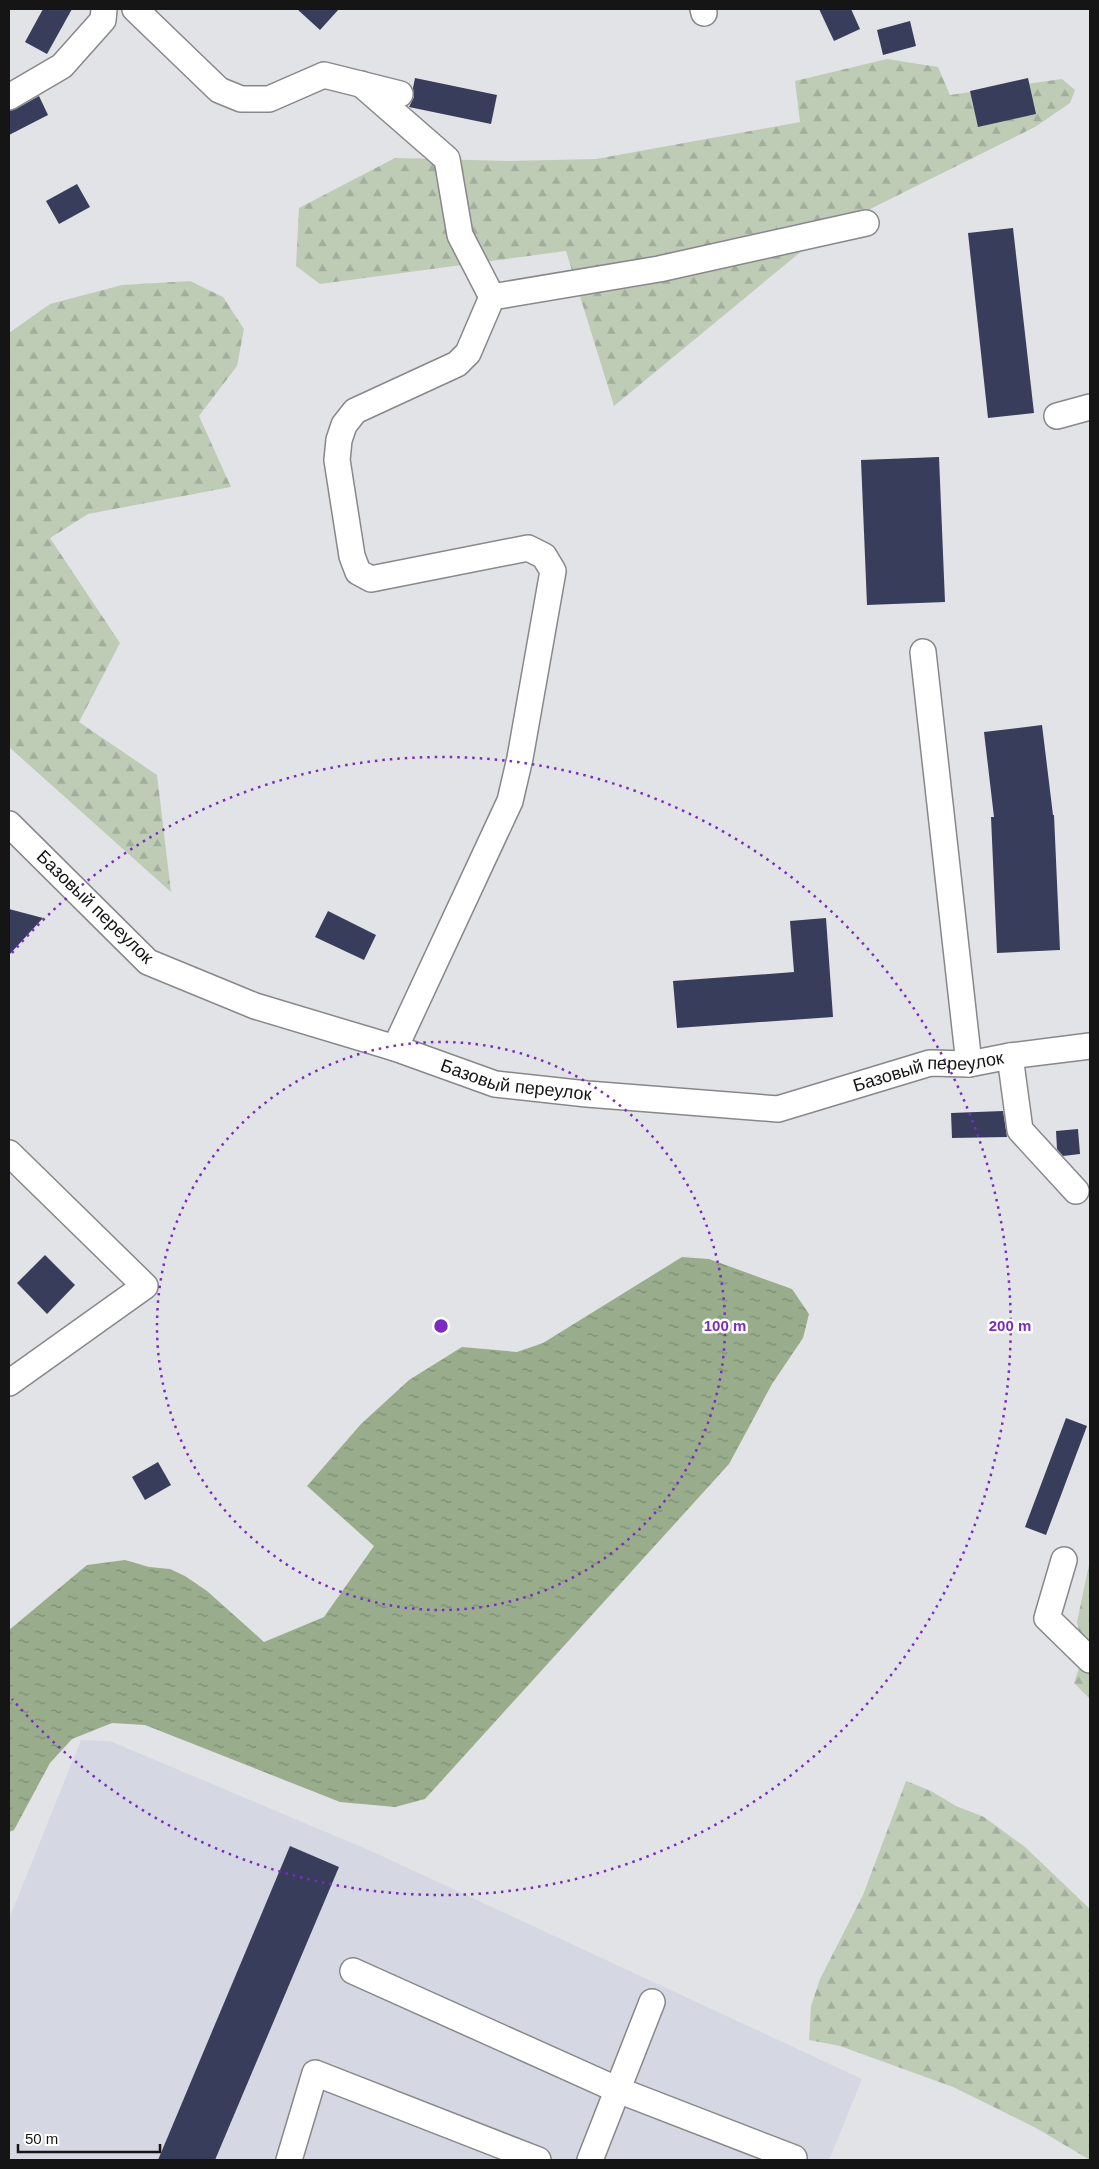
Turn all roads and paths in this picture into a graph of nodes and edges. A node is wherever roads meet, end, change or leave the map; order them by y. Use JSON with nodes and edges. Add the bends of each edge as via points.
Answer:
{"nodes":[{"id":1,"x":104,"y":9,"type":"edge"},
{"id":2,"x":135,"y":9,"type":"edge"},
{"id":3,"x":361,"y":84,"type":"junction"},
{"id":4,"x":400,"y":94,"type":"dead end"},
{"id":5,"x":9,"y":98,"type":"edge"},
{"id":6,"x":866,"y":223,"type":"dead end"},
{"id":7,"x":492,"y":297,"type":"junction"},
{"id":8,"x":1090,"y":407,"type":"edge"},
{"id":9,"x":1057,"y":416,"type":"dead end"},
{"id":10,"x":923,"y":652,"type":"dead end"},
{"id":11,"x":9,"y":824,"type":"edge"},
{"id":12,"x":1090,"y":1046,"type":"edge"},
{"id":13,"x":395,"y":1048,"type":"junction"},
{"id":14,"x":1010,"y":1056,"type":"junction"},
{"id":15,"x":969,"y":1064,"type":"junction"},
{"id":16,"x":9,"y":1153,"type":"edge"},
{"id":17,"x":1076,"y":1191,"type":"dead end"},
{"id":18,"x":9,"y":1383,"type":"edge"},
{"id":19,"x":1064,"y":1560,"type":"dead end"},
{"id":20,"x":1090,"y":1660,"type":"edge"},
{"id":21,"x":353,"y":1971,"type":"dead end"},
{"id":22,"x":652,"y":2002,"type":"dead end"},
{"id":23,"x":618,"y":2090,"type":"junction"},
{"id":24,"x":794,"y":2158,"type":"dead end"},
{"id":25,"x":289,"y":2160,"type":"edge"},
{"id":26,"x":538,"y":2160,"type":"edge"},
{"id":27,"x":590,"y":2160,"type":"edge"}],
"edges":[{"from":1,"to":5,"type":"street","via":[[103,20],[62,66]]},
{"from":2,"to":3,"type":"street","via":[[219,90],[241,99],[269,99],[324,75]]},
{"from":3,"to":4,"type":"street"},
{"from":3,"to":7,"type":"street","via":[[447,159],[460,235]]},
{"from":6,"to":7,"type":"street","via":[[659,269]]},
{"from":7,"to":13,"type":"street","via":[[468,353],[457,364],[355,410],[344,425],[339,440],[337,460],[352,556],[358,572],[371,579],[528,548],[544,556],[553,571],[510,801]]},
{"from":8,"to":9,"type":"street"},
{"from":10,"to":15,"type":"street"},
{"from":11,"to":13,"type":"street","name":"Базовый переулок","via":[[148,962],[255,1006]]},
{"from":12,"to":14,"type":"street","name":"Базовый переулок"},
{"from":13,"to":15,"type":"street","name":"Базовый переулок","via":[[495,1084],[778,1109],[930,1063]]},
{"from":14,"to":15,"type":"street","name":"Базовый переулок"},
{"from":14,"to":17,"type":"street","via":[[1020,1130]]},
{"from":16,"to":18,"type":"street","via":[[145,1286]]},
{"from":19,"to":20,"type":"street","via":[[1047,1618]]},
{"from":21,"to":23,"type":"street"},
{"from":22,"to":23,"type":"street"},
{"from":23,"to":24,"type":"street"},
{"from":23,"to":27,"type":"street"},
{"from":25,"to":26,"type":"street","via":[[315,2073]]}]}
